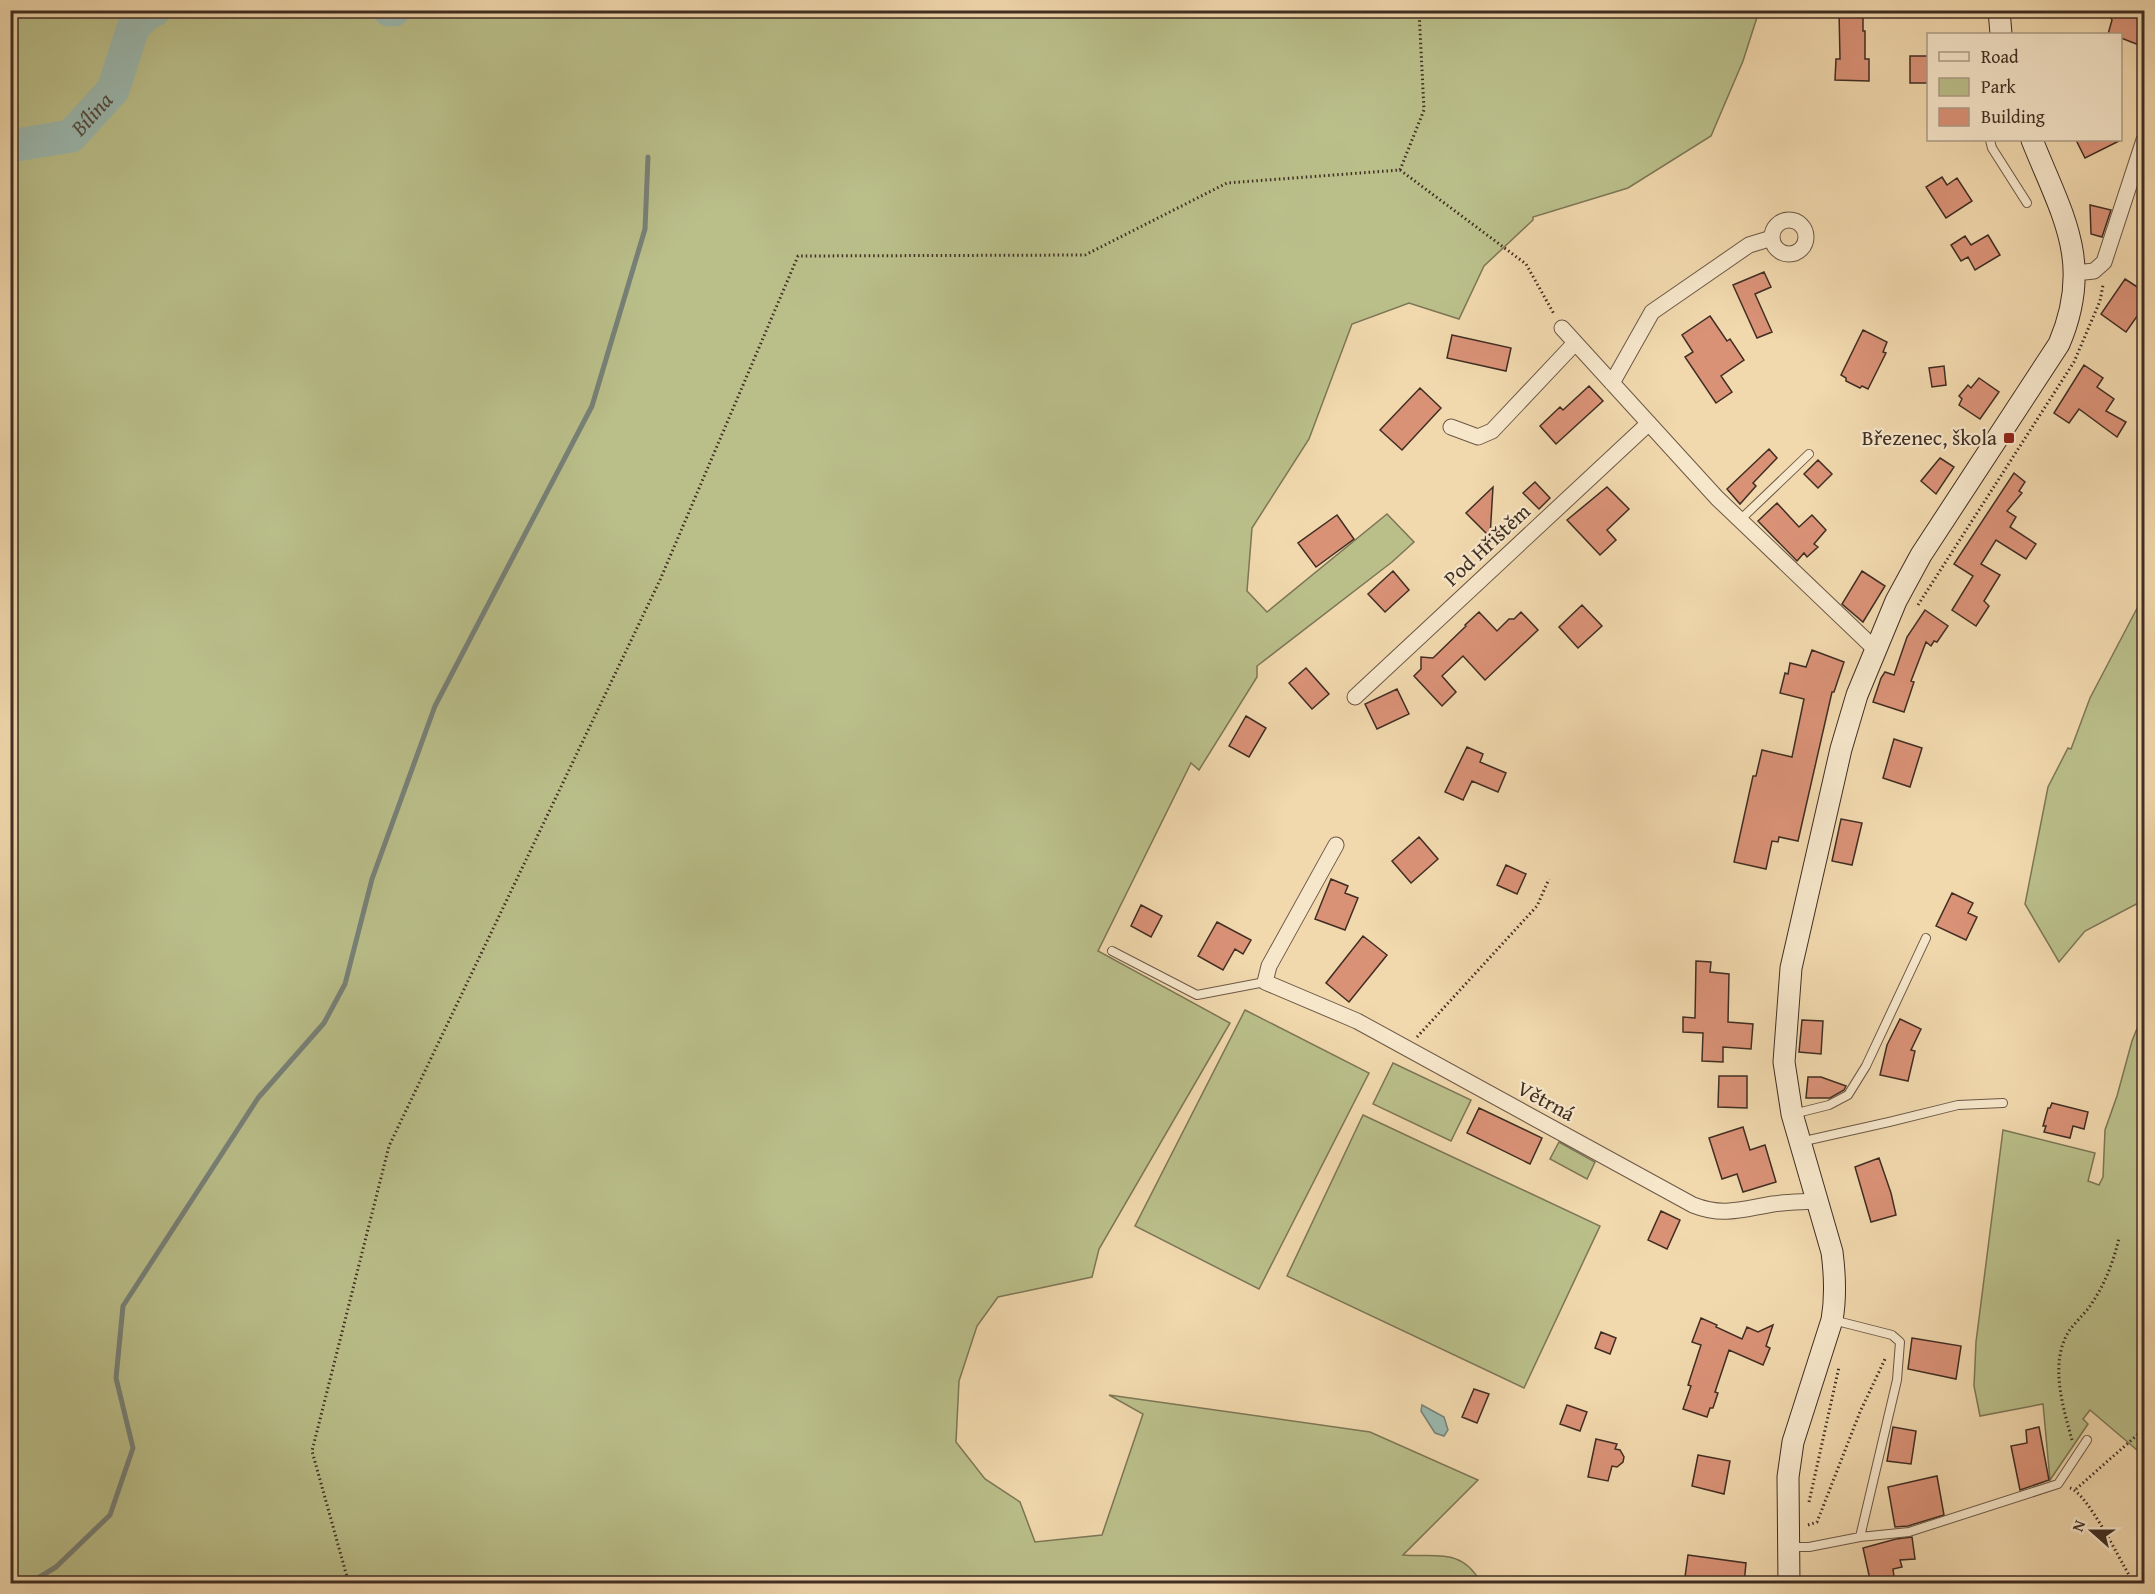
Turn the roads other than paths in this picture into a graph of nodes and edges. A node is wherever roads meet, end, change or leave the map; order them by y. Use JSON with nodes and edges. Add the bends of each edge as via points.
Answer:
{"nodes":[{"id":1,"x":1999,"y":10,"type":"edge"},
{"id":2,"x":2001,"y":33,"type":"edge"},
{"id":3,"x":2145,"y":140,"type":"edge"},
{"id":4,"x":1990,"y":141,"type":"edge"},
{"id":5,"x":2032,"y":141,"type":"edge"},
{"id":6,"x":2027,"y":203,"type":"dead end"},
{"id":7,"x":1772,"y":238,"type":"dead end"},
{"id":8,"x":2075,"y":273,"type":"junction"},
{"id":9,"x":1562,"y":328,"type":"road end"},
{"id":10,"x":1575,"y":342,"type":"junction"},
{"id":11,"x":1612,"y":383,"type":"junction"},
{"id":12,"x":1648,"y":423,"type":"junction"},
{"id":13,"x":1451,"y":427,"type":"dead end"},
{"id":14,"x":1809,"y":454,"type":"dead end"},
{"id":15,"x":1740,"y":520,"type":"junction"},
{"id":16,"x":1875,"y":649,"type":"junction"},
{"id":17,"x":1355,"y":697,"type":"dead end"},
{"id":18,"x":1336,"y":845,"type":"dead end"},
{"id":19,"x":1926,"y":938,"type":"dead end"},
{"id":20,"x":1112,"y":951,"type":"dead end"},
{"id":21,"x":1265,"y":982,"type":"junction"},
{"id":22,"x":2003,"y":1103,"type":"dead end"},
{"id":23,"x":1792,"y":1114,"type":"junction"},
{"id":24,"x":1799,"y":1142,"type":"junction"},
{"id":25,"x":1816,"y":1201,"type":"junction"},
{"id":26,"x":1832,"y":1320,"type":"junction"},
{"id":27,"x":2087,"y":1440,"type":"dead end"},
{"id":28,"x":1860,"y":1537,"type":"junction"},
{"id":29,"x":1788,"y":1547,"type":"junction"},
{"id":30,"x":1789,"y":1584,"type":"edge"}],
"edges":[{"from":1,"to":2,"type":"street"},
{"from":3,"to":8,"type":"street","via":[[2104,262],[2094,271]]},
{"from":4,"to":6,"type":"lane"},
{"from":5,"to":8,"type":"street","via":[[2070,239]]},
{"from":7,"to":11,"type":"street","via":[[1749,245],[1652,312]]},
{"from":8,"to":16,"type":"street","via":[[2072,310],[2059,344],[1921,555]]},
{"from":9,"to":10,"type":"street"},
{"from":10,"to":11,"type":"street"},
{"from":10,"to":13,"type":"street","via":[[1492,432],[1478,437]]},
{"from":11,"to":12,"type":"street"},
{"from":12,"to":15,"type":"street"},
{"from":12,"to":17,"type":"street","name":"Pod Hřištěm"},
{"from":14,"to":15,"type":"lane"},
{"from":15,"to":16,"type":"street"},
{"from":16,"to":23,"type":"street","via":[[1841,749],[1791,968],[1784,1062]]},
{"from":18,"to":21,"type":"street","via":[[1269,966]]},
{"from":19,"to":23,"type":"lane","via":[[1866,1066],[1848,1095],[1830,1105]]},
{"from":20,"to":21,"type":"lane","via":[[1197,994]]},
{"from":21,"to":25,"type":"street","name":"Větrná","via":[[1357,1021],[1693,1206],[1728,1212],[1775,1203]]},
{"from":22,"to":24,"type":"lane","via":[[1958,1104]]},
{"from":23,"to":24,"type":"street"},
{"from":24,"to":25,"type":"street"},
{"from":25,"to":26,"type":"street","via":[[1835,1273]]},
{"from":26,"to":28,"type":"lane","via":[[1899,1342],[1897,1380]]},
{"from":26,"to":29,"type":"street","via":[[1793,1442],[1788,1477]]},
{"from":27,"to":28,"type":"lane","via":[[2058,1484],[1909,1532]]},
{"from":28,"to":29,"type":"lane"},
{"from":29,"to":30,"type":"street"}]}
